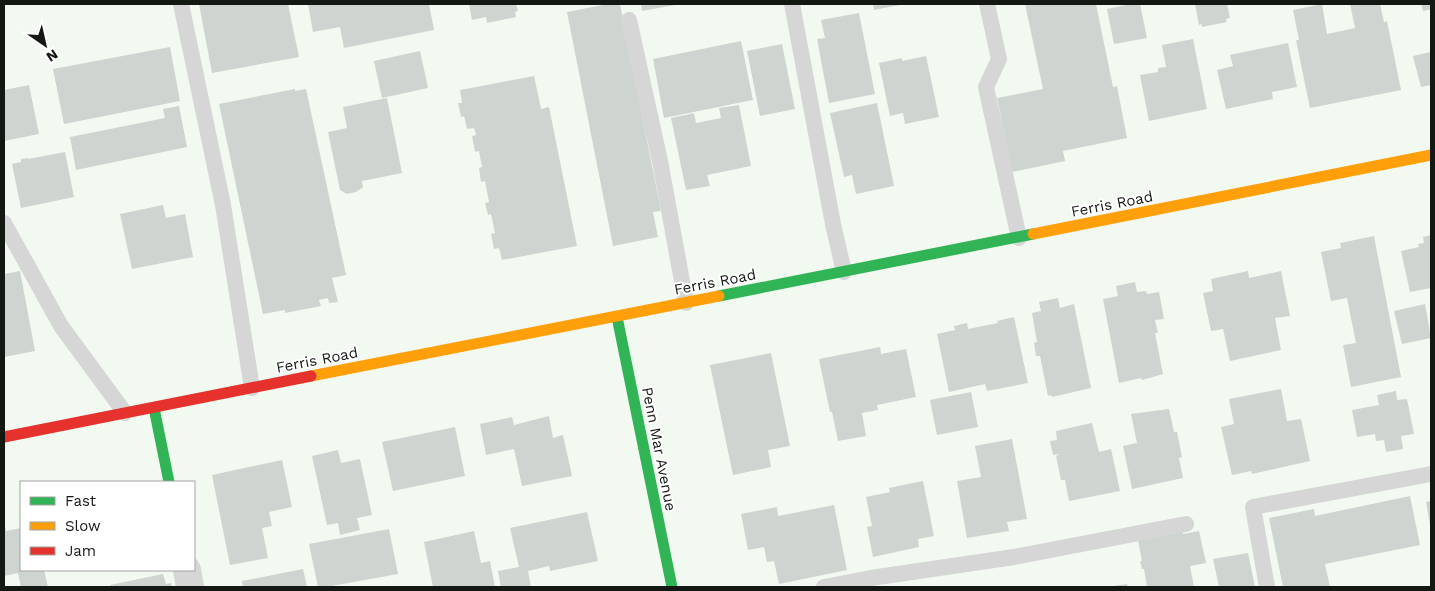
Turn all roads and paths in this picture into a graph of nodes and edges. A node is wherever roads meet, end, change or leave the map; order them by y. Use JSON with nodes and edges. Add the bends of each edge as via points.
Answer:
{"nodes":[{"id":1,"x":181,"y":4,"type":"edge"},
{"id":2,"x":792,"y":4,"type":"edge"},
{"id":3,"x":987,"y":4,"type":"edge"},
{"id":4,"x":629,"y":20,"type":"dead end"},
{"id":5,"x":1431,"y":156,"type":"edge"},
{"id":6,"x":4,"y":223,"type":"edge"},
{"id":7,"x":1019,"y":238,"type":"junction"},
{"id":8,"x":844,"y":272,"type":"junction"},
{"id":9,"x":686,"y":303,"type":"junction"},
{"id":10,"x":617,"y":317,"type":"junction"},
{"id":11,"x":252,"y":388,"type":"junction"},
{"id":12,"x":154,"y":408,"type":"junction"},
{"id":13,"x":125,"y":413,"type":"junction"},
{"id":14,"x":4,"y":436,"type":"edge"},
{"id":15,"x":1431,"y":474,"type":"edge"},
{"id":16,"x":169,"y":481,"type":"edge"},
{"id":17,"x":1186,"y":524,"type":"dead end"},
{"id":18,"x":187,"y":571,"type":"edge"},
{"id":19,"x":190,"y":587,"type":"edge"},
{"id":20,"x":672,"y":587,"type":"edge"},
{"id":21,"x":824,"y":587,"type":"edge"},
{"id":22,"x":1267,"y":587,"type":"edge"}],
"edges":[{"from":1,"to":11,"type":"lane","via":[[223,205]]},
{"from":2,"to":8,"type":"lane"},
{"from":3,"to":7,"type":"lane","via":[[1000,59],[986,87]]},
{"from":4,"to":9,"type":"lane","via":[[660,161]]},
{"from":5,"to":7,"type":"street","name":"Ferris Road"},
{"from":6,"to":13,"type":"lane","via":[[61,326]]},
{"from":7,"to":8,"type":"street","name":"Ferris Road"},
{"from":8,"to":9,"type":"street","name":"Ferris Road"},
{"from":9,"to":10,"type":"street","name":"Ferris Road"},
{"from":10,"to":11,"type":"street","name":"Ferris Road"},
{"from":10,"to":20,"type":"street","name":"Penn Mar Avenue"},
{"from":11,"to":12,"type":"street","name":"Ferris Road"},
{"from":12,"to":13,"type":"street","name":"Ferris Road"},
{"from":12,"to":16,"type":"street"},
{"from":13,"to":14,"type":"street","name":"Ferris Road"},
{"from":15,"to":22,"type":"lane","via":[[1253,507]]},
{"from":17,"to":21,"type":"lane","via":[[1014,557]]},
{"from":18,"to":19,"type":"street"}]}
